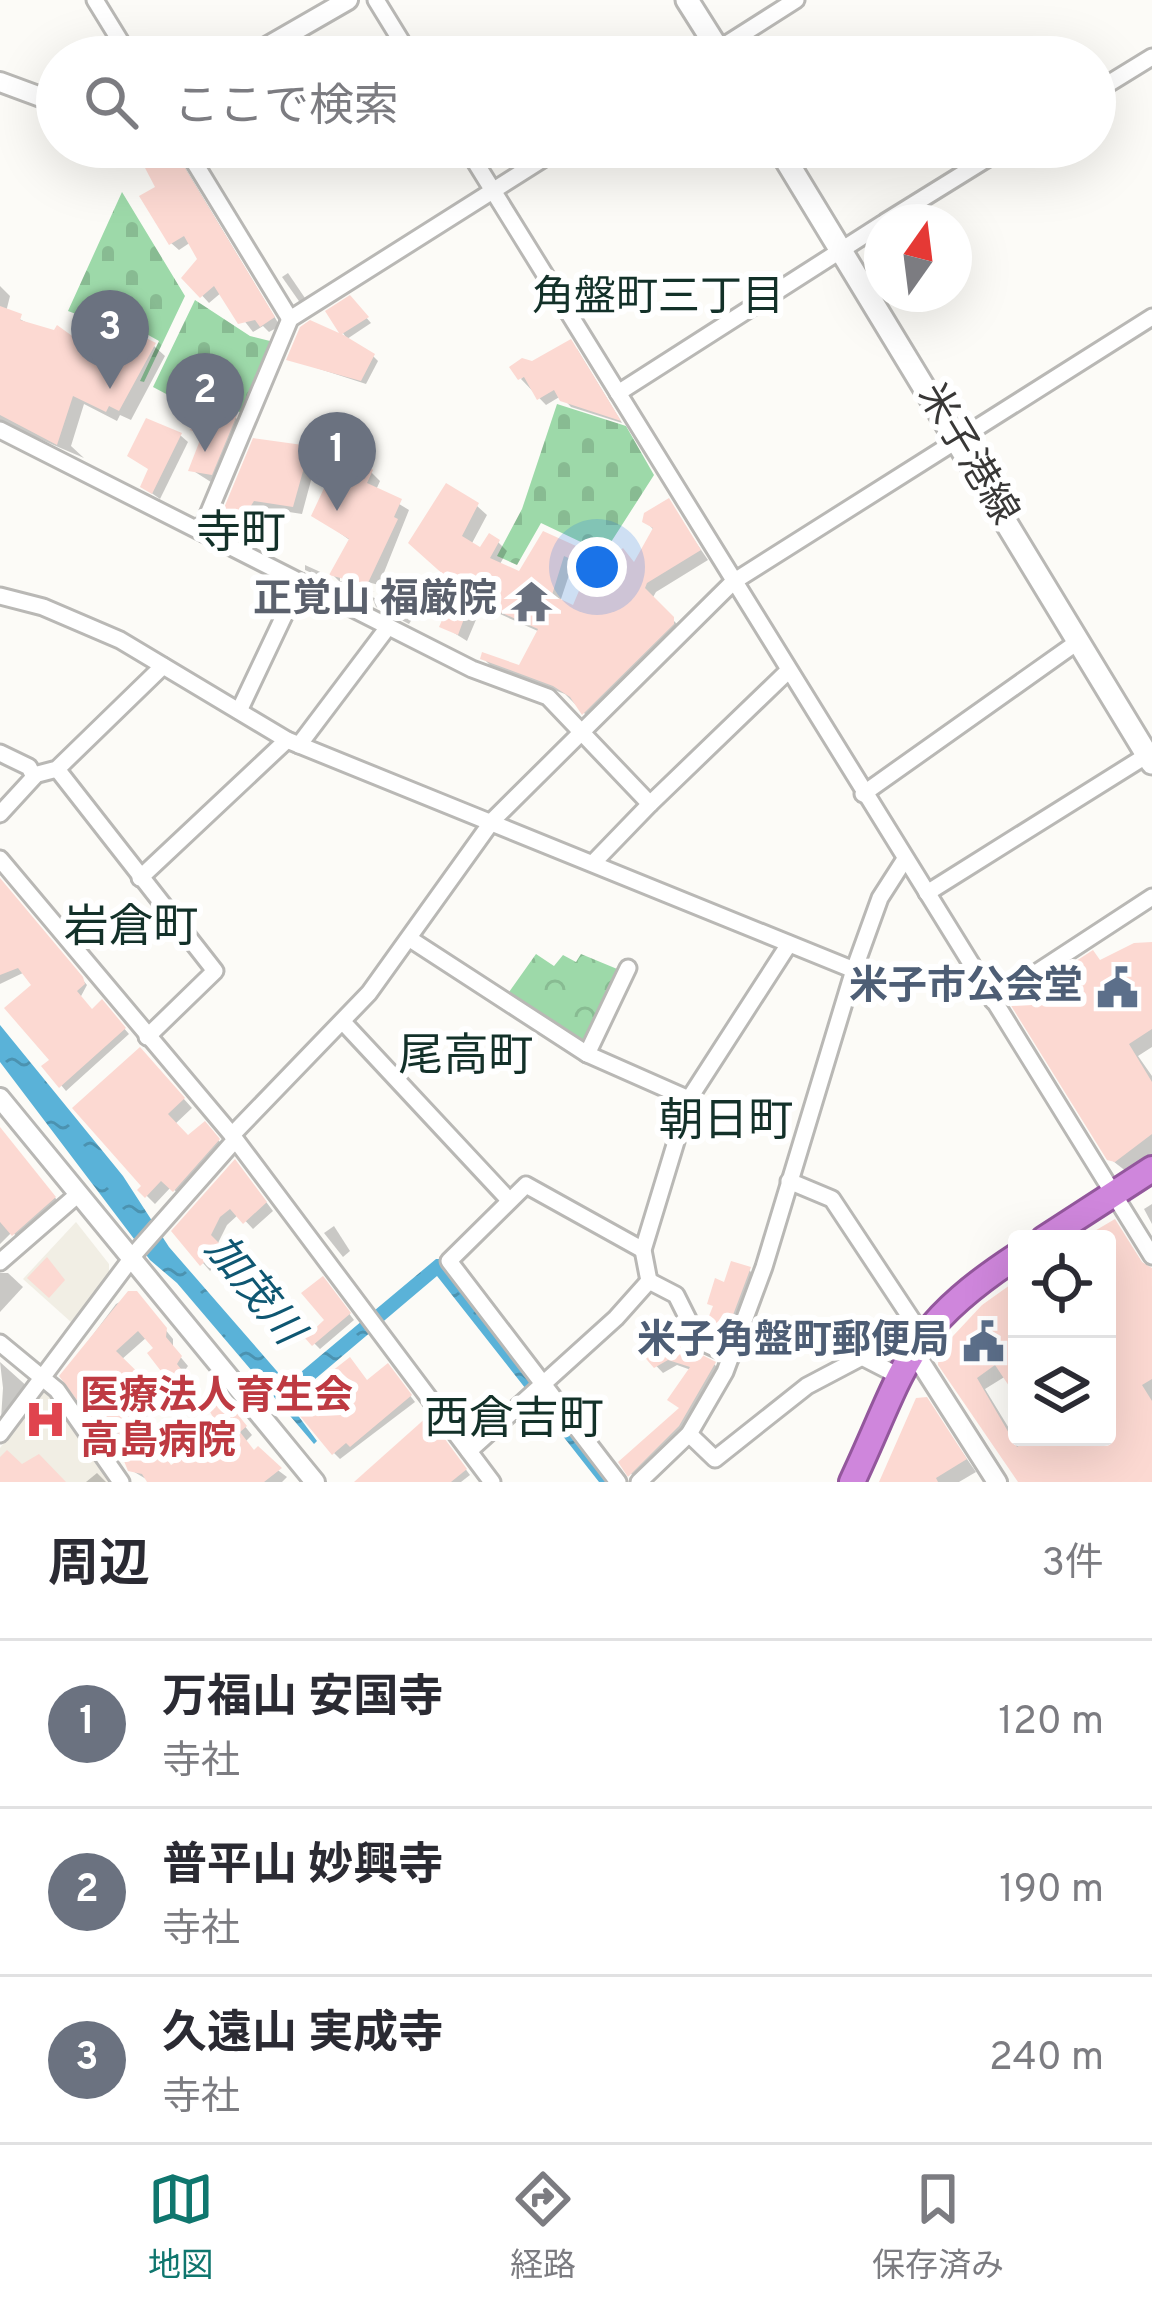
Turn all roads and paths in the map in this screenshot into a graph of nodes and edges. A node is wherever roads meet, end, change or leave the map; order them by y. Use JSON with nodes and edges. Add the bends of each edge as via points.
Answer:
{"nodes":[{"id":1,"x":95,"y":0,"type":"edge"},
{"id":2,"x":348,"y":0,"type":"edge"},
{"id":3,"x":376,"y":0,"type":"edge"},
{"id":4,"x":687,"y":0,"type":"edge"},
{"id":5,"x":796,"y":0,"type":"edge"},
{"id":6,"x":117,"y":36,"type":"edge"},
{"id":7,"x":285,"y":36,"type":"edge"},
{"id":8,"x":398,"y":36,"type":"edge"},
{"id":9,"x":706,"y":36,"type":"edge"},
{"id":10,"x":743,"y":36,"type":"edge"},
{"id":11,"x":1152,"y":57,"type":"edge"},
{"id":12,"x":1116,"y":79,"type":"edge"},
{"id":13,"x":0,"y":82,"type":"edge"},
{"id":14,"x":36,"y":95,"type":"edge"},
{"id":15,"x":197,"y":168,"type":"edge"},
{"id":16,"x":478,"y":168,"type":"edge"},
{"id":17,"x":529,"y":168,"type":"edge"},
{"id":18,"x":791,"y":168,"type":"edge"},
{"id":19,"x":972,"y":168,"type":"edge"},
{"id":20,"x":492,"y":191,"type":"junction"},
{"id":21,"x":914,"y":204,"type":"edge"},
{"id":22,"x":864,"y":236,"type":"edge"},
{"id":23,"x":841,"y":250,"type":"junction"},
{"id":24,"x":1152,"y":317,"type":"edge"},
{"id":25,"x":290,"y":319,"type":"junction"},
{"id":26,"x":618,"y":394,"type":"junction"},
{"id":27,"x":0,"y":430,"type":"edge"},
{"id":28,"x":957,"y":438,"type":"junction"},
{"id":29,"x":201,"y":531,"type":"junction"},
{"id":30,"x":300,"y":582,"type":"junction"},
{"id":31,"x":733,"y":582,"type":"junction"},
{"id":32,"x":0,"y":596,"type":"edge"},
{"id":33,"x":388,"y":627,"type":"junction"},
{"id":34,"x":1076,"y":643,"type":"junction"},
{"id":35,"x":163,"y":666,"type":"junction"},
{"id":36,"x":788,"y":671,"type":"junction"},
{"id":37,"x":239,"y":711,"type":"junction"},
{"id":38,"x":582,"y":732,"type":"junction"},
{"id":39,"x":293,"y":742,"type":"junction"},
{"id":40,"x":0,"y":754,"type":"edge"},
{"id":41,"x":1150,"y":757,"type":"edge"},
{"id":42,"x":57,"y":769,"type":"junction"},
{"id":43,"x":34,"y":775,"type":"junction"},
{"id":44,"x":863,"y":794,"type":"junction"},
{"id":45,"x":650,"y":805,"type":"junction"},
{"id":46,"x":0,"y":814,"type":"edge"},
{"id":47,"x":493,"y":820,"type":"junction"},
{"id":48,"x":904,"y":859,"type":"junction"},
{"id":49,"x":0,"y":860,"type":"edge"},
{"id":50,"x":593,"y":863,"type":"junction"},
{"id":51,"x":140,"y":878,"type":"junction"},
{"id":52,"x":927,"y":893,"type":"junction"},
{"id":53,"x":1152,"y":897,"type":"edge"},
{"id":54,"x":410,"y":939,"type":"junction"},
{"id":55,"x":789,"y":944,"type":"junction"},
{"id":56,"x":628,"y":968,"type":"dead end"},
{"id":57,"x":854,"y":970,"type":"junction"},
{"id":58,"x":993,"y":1001,"type":"junction"},
{"id":59,"x":343,"y":1022,"type":"junction"},
{"id":60,"x":147,"y":1037,"type":"junction"},
{"id":61,"x":587,"y":1054,"type":"junction"},
{"id":62,"x":0,"y":1098,"type":"edge"},
{"id":63,"x":689,"y":1099,"type":"junction"},
{"id":64,"x":233,"y":1137,"type":"junction"},
{"id":65,"x":1152,"y":1169,"type":"edge"},
{"id":66,"x":789,"y":1181,"type":"junction"},
{"id":67,"x":1113,"y":1194,"type":"junction"},
{"id":68,"x":76,"y":1196,"type":"junction"},
{"id":69,"x":508,"y":1200,"type":"junction"},
{"id":70,"x":1058,"y":1230,"type":"edge"},
{"id":71,"x":643,"y":1250,"type":"junction"},
{"id":72,"x":134,"y":1256,"type":"junction"},
{"id":73,"x":1152,"y":1256,"type":"edge"},
{"id":74,"x":0,"y":1262,"type":"edge"},
{"id":75,"x":1008,"y":1262,"type":"edge"},
{"id":76,"x":649,"y":1281,"type":"junction"},
{"id":77,"x":917,"y":1342,"type":"junction"},
{"id":78,"x":0,"y":1343,"type":"edge"},
{"id":79,"x":732,"y":1356,"type":"junction"},
{"id":80,"x":897,"y":1375,"type":"junction"},
{"id":81,"x":44,"y":1378,"type":"junction"},
{"id":82,"x":542,"y":1384,"type":"junction"},
{"id":83,"x":0,"y":1434,"type":"edge"},
{"id":84,"x":689,"y":1434,"type":"junction"},
{"id":85,"x":469,"y":1450,"type":"junction"},
{"id":86,"x":121,"y":1482,"type":"edge"},
{"id":87,"x":314,"y":1482,"type":"edge"},
{"id":88,"x":492,"y":1482,"type":"edge"},
{"id":89,"x":618,"y":1482,"type":"edge"},
{"id":90,"x":639,"y":1482,"type":"edge"},
{"id":91,"x":852,"y":1482,"type":"edge"},
{"id":92,"x":997,"y":1482,"type":"edge"}],
"edges":[{"from":1,"to":6,"type":"street"},
{"from":2,"to":7,"type":"street"},
{"from":3,"to":8,"type":"street"},
{"from":4,"to":9,"type":"main road"},
{"from":5,"to":10,"type":"street"},
{"from":11,"to":12,"type":"street"},
{"from":13,"to":14,"type":"street"},
{"from":15,"to":25,"type":"street"},
{"from":16,"to":20,"type":"street"},
{"from":17,"to":20,"type":"street"},
{"from":18,"to":23,"type":"main road","name":"米子港線"},
{"from":19,"to":21,"type":"street"},
{"from":20,"to":25,"type":"street"},
{"from":20,"to":26,"type":"street"},
{"from":22,"to":23,"type":"street"},
{"from":23,"to":26,"type":"street"},
{"from":23,"to":28,"type":"main road","name":"米子港線"},
{"from":24,"to":28,"type":"street"},
{"from":25,"to":29,"type":"street"},
{"from":26,"to":31,"type":"street"},
{"from":27,"to":29,"type":"street"},
{"from":28,"to":31,"type":"street"},
{"from":28,"to":34,"type":"main road","name":"米子港線"},
{"from":29,"to":30,"type":"street"},
{"from":30,"to":33,"type":"street"},
{"from":30,"to":37,"type":"street"},
{"from":31,"to":36,"type":"street"},
{"from":31,"to":38,"type":"street"},
{"from":32,"to":35,"type":"street","via":[[81,622]]},
{"from":33,"to":38,"type":"street","via":[[548,697]]},
{"from":33,"to":39,"type":"street"},
{"from":34,"to":41,"type":"main road","name":"米子港線"},
{"from":34,"to":44,"type":"street"},
{"from":35,"to":37,"type":"street"},
{"from":35,"to":42,"type":"street"},
{"from":36,"to":44,"type":"street"},
{"from":36,"to":45,"type":"street"},
{"from":37,"to":39,"type":"street"},
{"from":38,"to":45,"type":"street"},
{"from":38,"to":47,"type":"street"},
{"from":39,"to":47,"type":"street"},
{"from":39,"to":51,"type":"street"},
{"from":40,"to":43,"type":"street"},
{"from":41,"to":52,"type":"street"},
{"from":42,"to":43,"type":"street"},
{"from":42,"to":51,"type":"street"},
{"from":43,"to":46,"type":"street"},
{"from":44,"to":48,"type":"street"},
{"from":45,"to":50,"type":"street"},
{"from":47,"to":50,"type":"street"},
{"from":47,"to":54,"type":"street"},
{"from":48,"to":52,"type":"street"},
{"from":48,"to":57,"type":"street"},
{"from":49,"to":60,"type":"street"},
{"from":50,"to":55,"type":"street"},
{"from":51,"to":60,"type":"street","via":[[214,971]]},
{"from":52,"to":58,"type":"street"},
{"from":53,"to":58,"type":"street"},
{"from":54,"to":59,"type":"street"},
{"from":54,"to":61,"type":"street"},
{"from":55,"to":57,"type":"street"},
{"from":55,"to":63,"type":"street"},
{"from":56,"to":61,"type":"street"},
{"from":57,"to":66,"type":"street"},
{"from":58,"to":67,"type":"street"},
{"from":59,"to":64,"type":"street"},
{"from":59,"to":69,"type":"street"},
{"from":60,"to":64,"type":"street"},
{"from":61,"to":63,"type":"street"},
{"from":62,"to":68,"type":"street"},
{"from":63,"to":71,"type":"street"},
{"from":64,"to":72,"type":"street"},
{"from":64,"to":85,"type":"street"},
{"from":65,"to":67,"type":"highway"},
{"from":66,"to":77,"type":"street","via":[[832,1199]]},
{"from":66,"to":79,"type":"street"},
{"from":67,"to":70,"type":"highway"},
{"from":67,"to":73,"type":"street"},
{"from":68,"to":72,"type":"street"},
{"from":68,"to":74,"type":"street"},
{"from":69,"to":71,"type":"street","via":[[526,1185]]},
{"from":69,"to":82,"type":"street","via":[[449,1261]]},
{"from":71,"to":76,"type":"street"},
{"from":72,"to":81,"type":"street"},
{"from":72,"to":87,"type":"street"},
{"from":75,"to":77,"type":"highway","via":[[956,1298]]},
{"from":76,"to":79,"type":"street","via":[[676,1295],[699,1341]]},
{"from":76,"to":82,"type":"street"},
{"from":77,"to":80,"type":"highway"},
{"from":77,"to":92,"type":"street"},
{"from":78,"to":81,"type":"street"},
{"from":79,"to":84,"type":"street"},
{"from":80,"to":84,"type":"street","via":[[862,1357],[793,1396],[715,1460]]},
{"from":80,"to":91,"type":"highway"},
{"from":81,"to":83,"type":"street"},
{"from":81,"to":86,"type":"street"},
{"from":82,"to":85,"type":"street"},
{"from":82,"to":89,"type":"street"},
{"from":84,"to":90,"type":"street"},
{"from":85,"to":88,"type":"street"}]}
